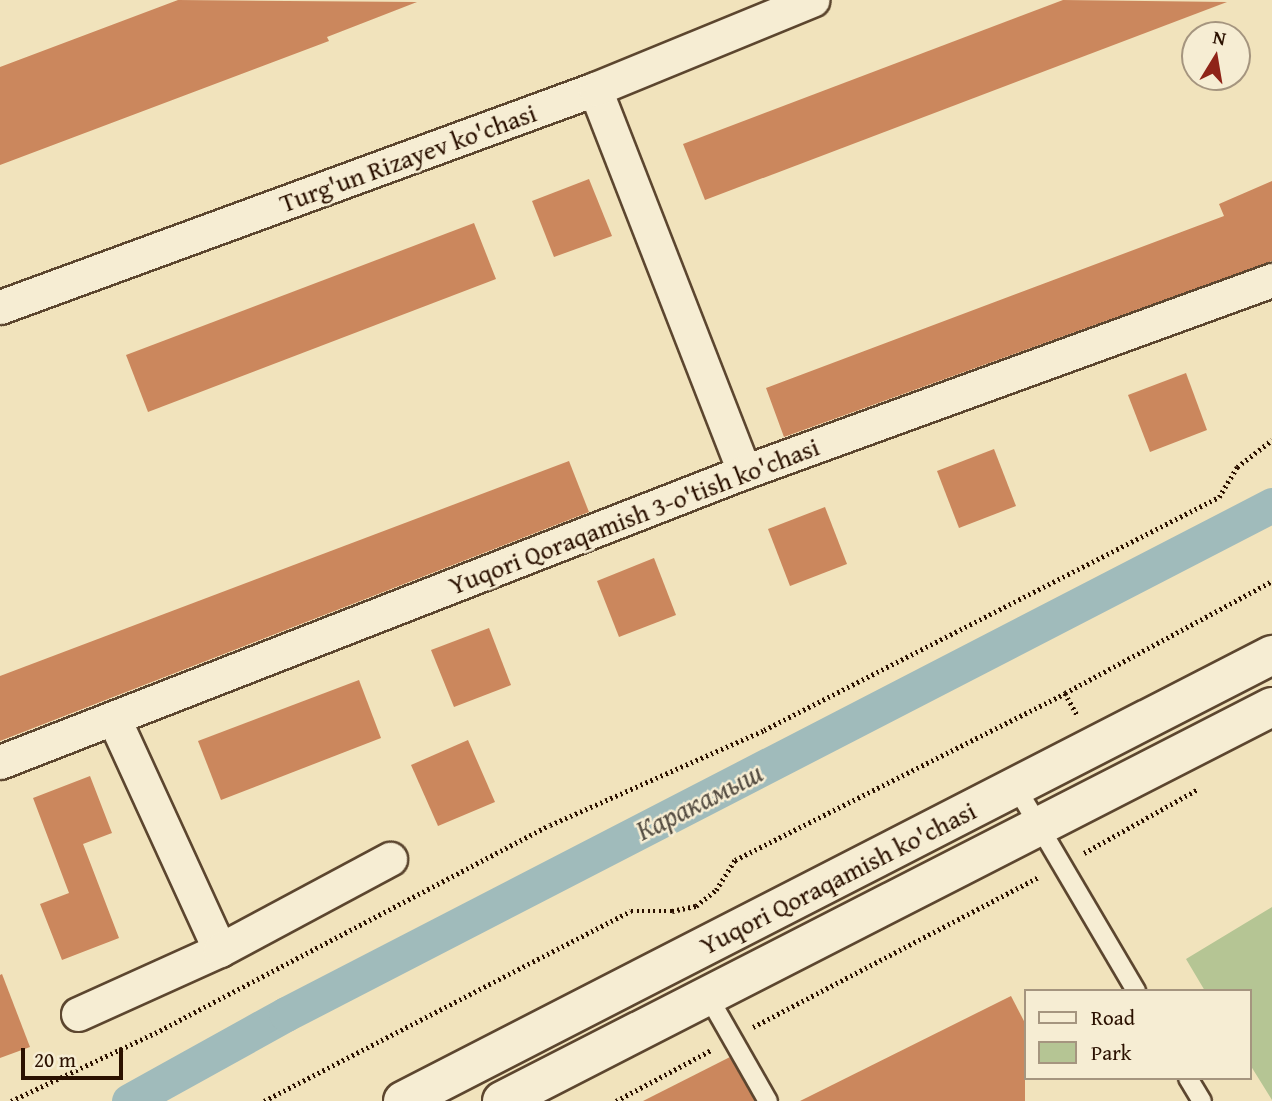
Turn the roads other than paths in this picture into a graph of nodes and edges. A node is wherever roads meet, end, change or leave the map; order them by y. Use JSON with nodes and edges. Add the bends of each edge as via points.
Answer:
{"nodes":[{"id":1,"x":812,"y":0,"type":"edge"},
{"id":2,"x":595,"y":89,"type":"junction"},
{"id":3,"x":1272,"y":279,"type":"edge"},
{"id":4,"x":0,"y":307,"type":"edge"},
{"id":5,"x":744,"y":472,"type":"junction"},
{"id":6,"x":1272,"y":655,"type":"edge"},
{"id":7,"x":1272,"y":707,"type":"edge"},
{"id":8,"x":114,"y":719,"type":"junction"},
{"id":9,"x":0,"y":762,"type":"edge"},
{"id":10,"x":1016,"y":787,"type":"junction"},
{"id":11,"x":1038,"y":827,"type":"junction"},
{"id":12,"x":390,"y":859,"type":"dead end"},
{"id":13,"x":220,"y":950,"type":"junction"},
{"id":14,"x":1135,"y":989,"type":"edge"},
{"id":15,"x":708,"y":996,"type":"junction"},
{"id":16,"x":78,"y":1013,"type":"dead end"},
{"id":17,"x":1189,"y":1080,"type":"edge"},
{"id":18,"x":403,"y":1101,"type":"edge"},
{"id":19,"x":502,"y":1101,"type":"edge"},
{"id":20,"x":768,"y":1101,"type":"edge"},
{"id":21,"x":1202,"y":1101,"type":"edge"}],
"edges":[{"from":1,"to":2,"type":"street","name":"Turg'un Rizayev ko'chasi"},
{"from":2,"to":4,"type":"street","name":"Turg'un Rizayev ko'chasi"},
{"from":2,"to":5,"type":"street"},
{"from":3,"to":5,"type":"street","name":"Yuqori Qoraqamish 3-o'tish ko'chasi"},
{"from":5,"to":8,"type":"street","name":"Yuqori Qoraqamish 3-o'tish ko'chasi"},
{"from":6,"to":10,"type":"main road","name":"Yuqori Qoraqamish ko'chasi"},
{"from":7,"to":11,"type":"main road","name":"Yuqori Qoraqamish ko'chasi"},
{"from":8,"to":9,"type":"street","name":"Yuqori Qoraqamish 3-o'tish ko'chasi"},
{"from":8,"to":13,"type":"street"},
{"from":10,"to":11,"type":"lane"},
{"from":10,"to":18,"type":"main road","name":"Yuqori Qoraqamish ko'chasi"},
{"from":11,"to":14,"type":"lane"},
{"from":11,"to":15,"type":"main road","name":"Yuqori Qoraqamish ko'chasi"},
{"from":12,"to":13,"type":"street"},
{"from":13,"to":16,"type":"street"},
{"from":15,"to":19,"type":"main road","name":"Yuqori Qoraqamish ko'chasi"},
{"from":15,"to":20,"type":"lane"},
{"from":17,"to":21,"type":"lane"}]}
